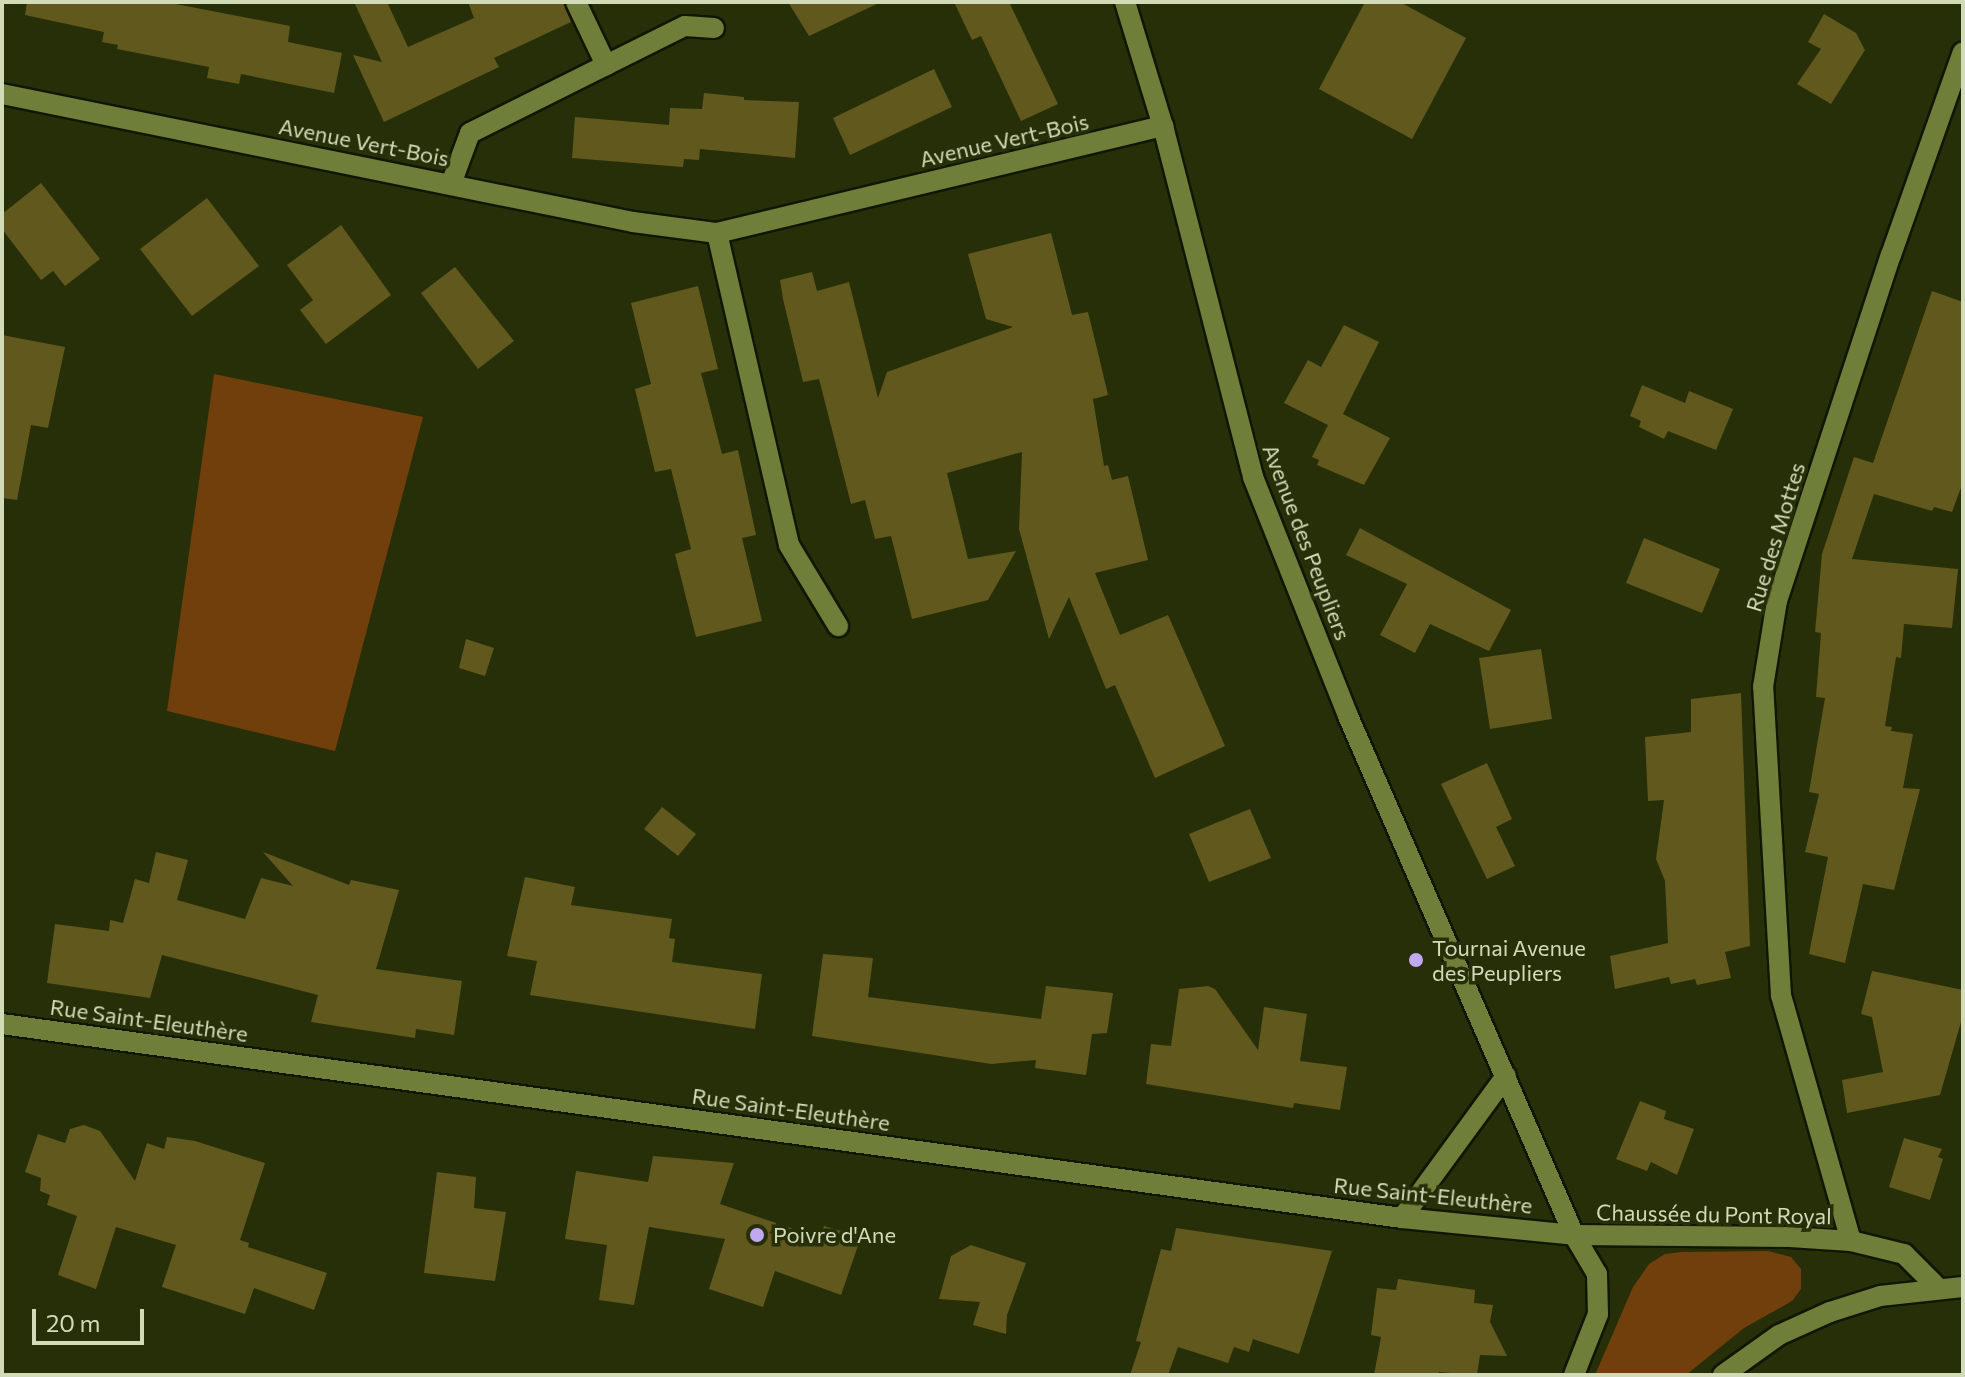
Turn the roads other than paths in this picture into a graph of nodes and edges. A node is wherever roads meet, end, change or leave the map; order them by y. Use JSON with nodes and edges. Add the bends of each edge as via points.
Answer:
{"nodes":[{"id":1,"x":576,"y":2,"type":"edge"},
{"id":2,"x":1125,"y":2,"type":"edge"},
{"id":3,"x":714,"y":28,"type":"dead end"},
{"id":4,"x":1963,"y":52,"type":"edge"},
{"id":5,"x":606,"y":65,"type":"junction"},
{"id":6,"x":2,"y":94,"type":"edge"},
{"id":7,"x":1163,"y":126,"type":"junction"},
{"id":8,"x":451,"y":184,"type":"junction"},
{"id":9,"x":717,"y":233,"type":"junction"},
{"id":10,"x":838,"y":626,"type":"dead end"},
{"id":11,"x":2,"y":1024,"type":"edge"},
{"id":12,"x":1506,"y":1076,"type":"junction"},
{"id":13,"x":1402,"y":1218,"type":"junction"},
{"id":14,"x":1574,"y":1235,"type":"junction"},
{"id":15,"x":1851,"y":1241,"type":"junction"},
{"id":16,"x":1963,"y":1287,"type":"edge"},
{"id":17,"x":1938,"y":1288,"type":"junction"},
{"id":18,"x":1574,"y":1375,"type":"edge"},
{"id":19,"x":1723,"y":1375,"type":"edge"}],
"edges":[{"from":1,"to":5,"type":"street"},
{"from":2,"to":7,"type":"street","name":"Avenue des Peupliers"},
{"from":3,"to":5,"type":"street","via":[[685,26]]},
{"from":4,"to":15,"type":"street","name":"Rue des Mottes","via":[[1777,601],[1763,687],[1781,996]]},
{"from":5,"to":8,"type":"street","via":[[470,133]]},
{"from":6,"to":8,"type":"street","name":"Avenue Vert-Bois"},
{"from":7,"to":9,"type":"street","name":"Avenue Vert-Bois"},
{"from":7,"to":12,"type":"street","name":"Avenue des Peupliers","via":[[1253,477],[1348,716]]},
{"from":8,"to":9,"type":"street","name":"Avenue Vert-Bois","via":[[633,222]]},
{"from":9,"to":10,"type":"street","via":[[789,545]]},
{"from":11,"to":13,"type":"street","name":"Rue Saint-Eleuthère"},
{"from":12,"to":13,"type":"street"},
{"from":12,"to":14,"type":"street","name":"Avenue des Peupliers"},
{"from":13,"to":14,"type":"street","name":"Rue Saint-Eleuthère"},
{"from":14,"to":15,"type":"street","name":"Chaussée du Pont Royal"},
{"from":14,"to":18,"type":"street","name":"Avenue des Peupliers","via":[[1597,1274],[1598,1314]]},
{"from":15,"to":17,"type":"street","name":"Chaussée du Pont Royal","via":[[1904,1254]]},
{"from":16,"to":17,"type":"street"},
{"from":17,"to":19,"type":"street","via":[[1880,1296],[1830,1312],[1779,1335]]}]}
